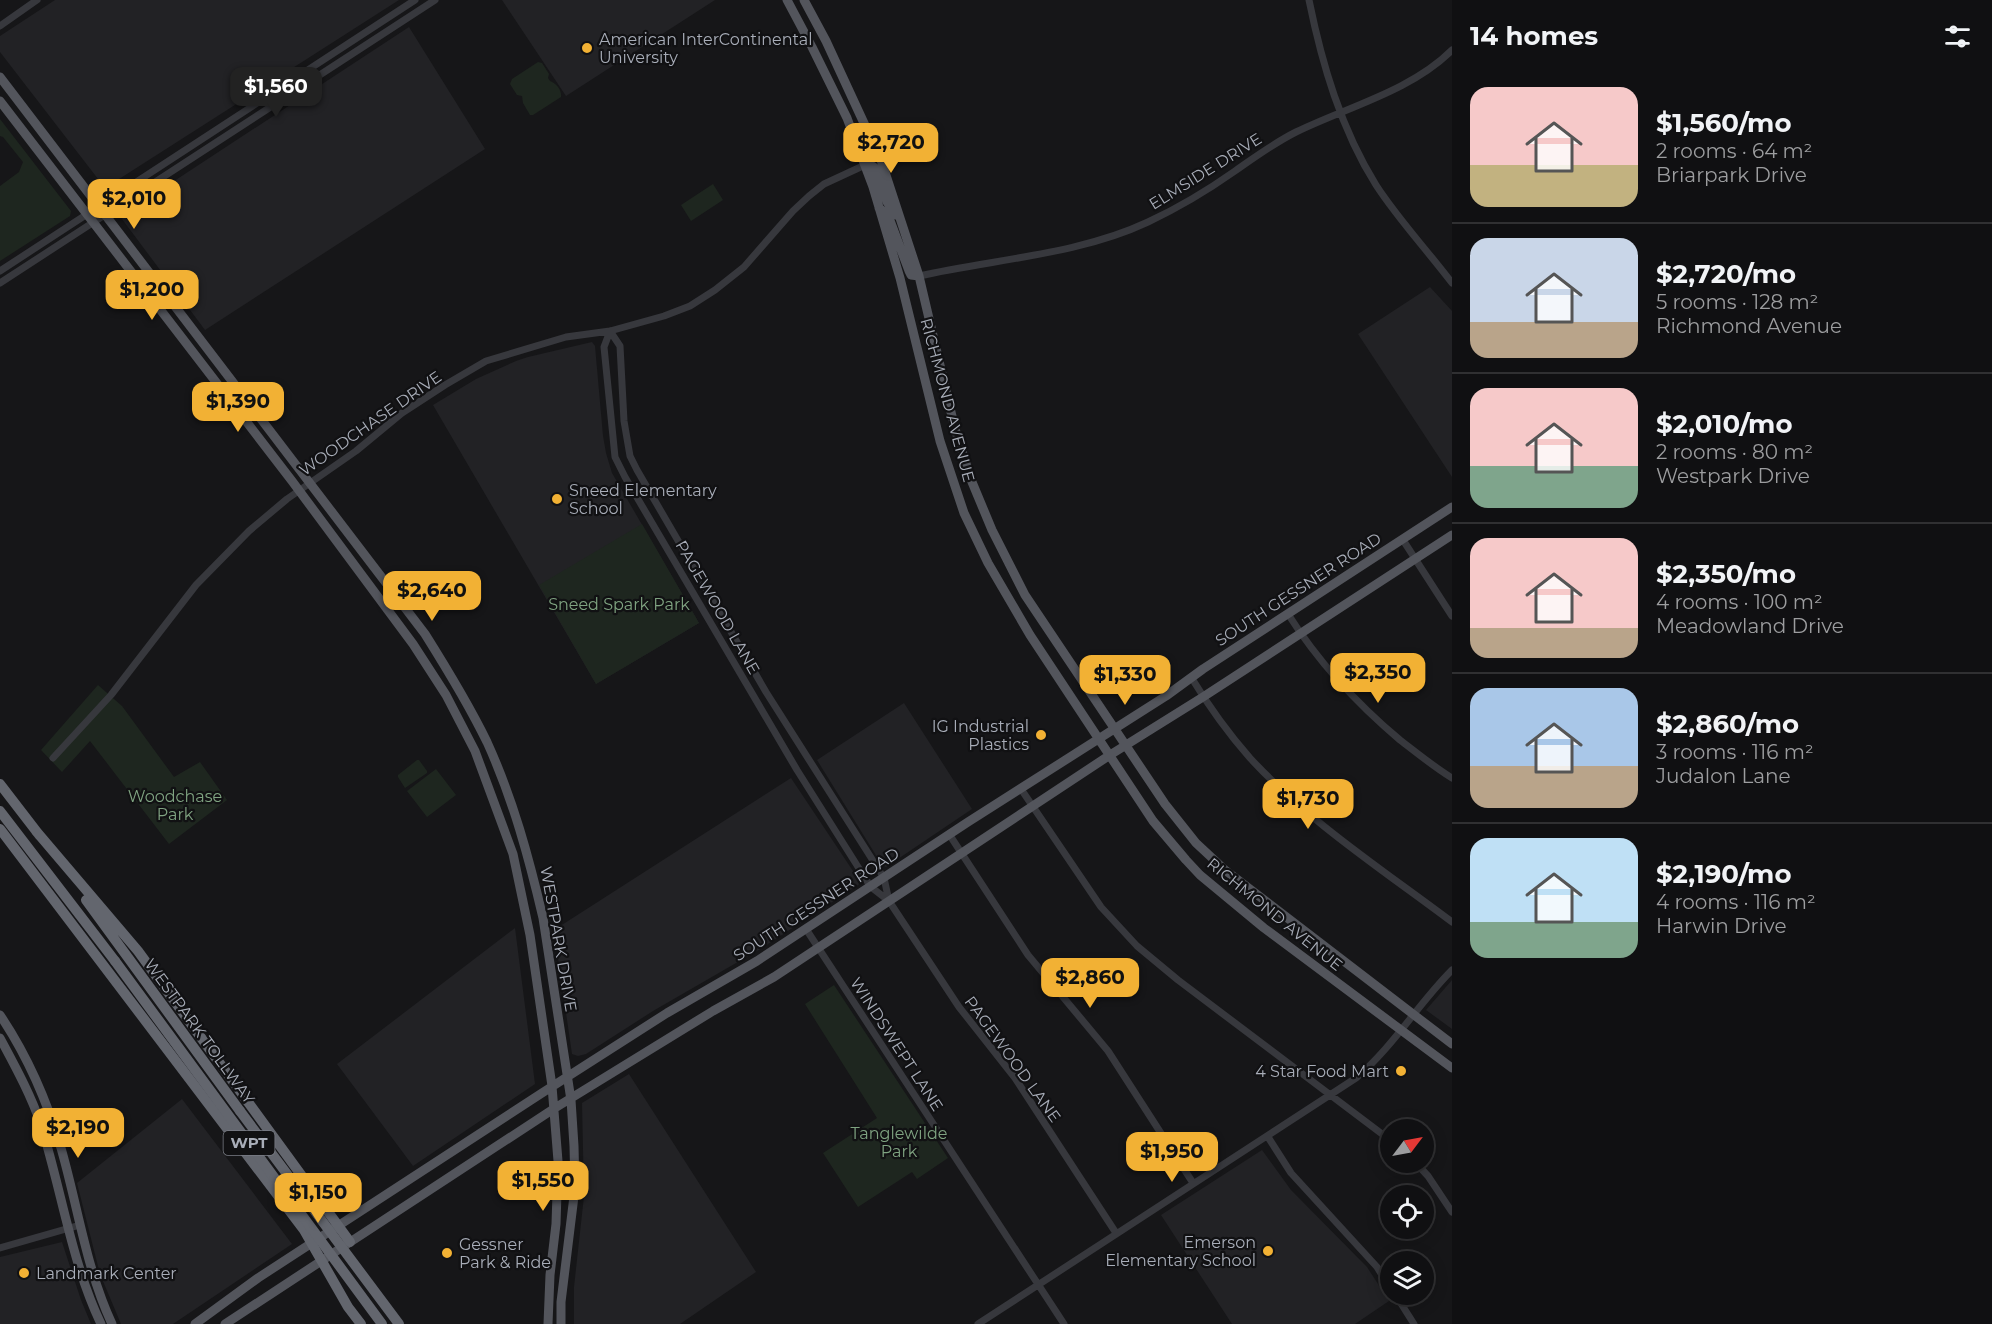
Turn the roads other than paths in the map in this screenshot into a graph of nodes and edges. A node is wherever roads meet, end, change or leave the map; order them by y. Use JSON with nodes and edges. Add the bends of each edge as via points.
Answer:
{"nodes":[{"id":1,"x":37,"y":0,"type":"edge"},
{"id":2,"x":415,"y":0,"type":"edge"},
{"id":3,"x":435,"y":0,"type":"edge"},
{"id":4,"x":787,"y":0,"type":"edge"},
{"id":5,"x":804,"y":0,"type":"edge"},
{"id":6,"x":1309,"y":0,"type":"edge"},
{"id":7,"x":0,"y":26,"type":"edge"},
{"id":8,"x":826,"y":41,"type":"junction"},
{"id":9,"x":812,"y":47,"type":"junction"},
{"id":10,"x":1452,"y":50,"type":"edge"},
{"id":11,"x":0,"y":77,"type":"edge"},
{"id":12,"x":0,"y":101,"type":"edge"},
{"id":13,"x":25,"y":110,"type":"junction"},
{"id":14,"x":1340,"y":112,"type":"junction"},
{"id":15,"x":14,"y":119,"type":"junction"},
{"id":16,"x":864,"y":165,"type":"junction"},
{"id":17,"x":98,"y":206,"type":"junction"},
{"id":18,"x":879,"y":208,"type":"junction"},
{"id":19,"x":86,"y":214,"type":"junction"},
{"id":20,"x":105,"y":215,"type":"junction"},
{"id":21,"x":900,"y":220,"type":"junction"},
{"id":22,"x":93,"y":223,"type":"junction"},
{"id":23,"x":0,"y":271,"type":"edge"},
{"id":24,"x":918,"y":276,"type":"junction"},
{"id":25,"x":0,"y":283,"type":"edge"},
{"id":26,"x":1452,"y":283,"type":"edge"},
{"id":27,"x":610,"y":331,"type":"junction"},
{"id":28,"x":945,"y":391,"type":"junction"},
{"id":29,"x":242,"y":395,"type":"junction"},
{"id":30,"x":929,"y":397,"type":"junction"},
{"id":31,"x":232,"y":403,"type":"junction"},
{"id":32,"x":309,"y":483,"type":"junction"},
{"id":33,"x":299,"y":490,"type":"junction"},
{"id":34,"x":1452,"y":507,"type":"edge"},
{"id":35,"x":1452,"y":536,"type":"edge"},
{"id":36,"x":1403,"y":540,"type":"junction"},
{"id":37,"x":1415,"y":560,"type":"junction"},
{"id":38,"x":1288,"y":614,"type":"junction"},
{"id":39,"x":1452,"y":616,"type":"edge"},
{"id":40,"x":1048,"y":630,"type":"junction"},
{"id":41,"x":1301,"y":634,"type":"junction"},
{"id":42,"x":1030,"y":635,"type":"junction"},
{"id":43,"x":1191,"y":677,"type":"junction"},
{"id":44,"x":1203,"y":697,"type":"junction"},
{"id":45,"x":1116,"y":729,"type":"junction"},
{"id":46,"x":1100,"y":739,"type":"junction"},
{"id":47,"x":1126,"y":745,"type":"junction"},
{"id":48,"x":1110,"y":755,"type":"junction"},
{"id":49,"x":53,"y":758,"type":"dead end"},
{"id":50,"x":1452,"y":778,"type":"edge"},
{"id":51,"x":0,"y":784,"type":"edge"},
{"id":52,"x":1022,"y":789,"type":"junction"},
{"id":53,"x":1033,"y":807,"type":"junction"},
{"id":54,"x":0,"y":811,"type":"edge"},
{"id":55,"x":0,"y":829,"type":"edge"},
{"id":56,"x":36,"y":831,"type":"junction"},
{"id":57,"x":949,"y":834,"type":"junction"},
{"id":58,"x":527,"y":850,"type":"junction"},
{"id":59,"x":961,"y":852,"type":"junction"},
{"id":60,"x":513,"y":854,"type":"junction"},
{"id":61,"x":884,"y":878,"type":"junction"},
{"id":62,"x":871,"y":887,"type":"junction"},
{"id":63,"x":1247,"y":887,"type":"junction"},
{"id":64,"x":889,"y":901,"type":"junction"},
{"id":65,"x":1234,"y":903,"type":"junction"},
{"id":66,"x":1452,"y":922,"type":"edge"},
{"id":67,"x":806,"y":929,"type":"junction"},
{"id":68,"x":818,"y":948,"type":"junction"},
{"id":69,"x":549,"y":959,"type":"junction"},
{"id":70,"x":535,"y":961,"type":"junction"},
{"id":71,"x":1452,"y":970,"type":"edge"},
{"id":72,"x":703,"y":993,"type":"junction"},
{"id":73,"x":713,"y":1011,"type":"junction"},
{"id":74,"x":0,"y":1015,"type":"edge"},
{"id":75,"x":1413,"y":1015,"type":"junction"},
{"id":76,"x":1401,"y":1030,"type":"junction"},
{"id":77,"x":0,"y":1038,"type":"edge"},
{"id":78,"x":1452,"y":1044,"type":"edge"},
{"id":79,"x":1452,"y":1068,"type":"edge"},
{"id":80,"x":567,"y":1077,"type":"junction"},
{"id":81,"x":552,"y":1086,"type":"junction"},
{"id":82,"x":1331,"y":1094,"type":"junction"},
{"id":83,"x":43,"y":1097,"type":"junction"},
{"id":84,"x":571,"y":1100,"type":"junction"},
{"id":85,"x":31,"y":1102,"type":"junction"},
{"id":86,"x":555,"y":1108,"type":"junction"},
{"id":87,"x":1380,"y":1132,"type":"edge"},
{"id":88,"x":1268,"y":1137,"type":"junction"},
{"id":89,"x":435,"y":1163,"type":"junction"},
{"id":90,"x":1425,"y":1173,"type":"edge"},
{"id":91,"x":446,"y":1180,"type":"junction"},
{"id":92,"x":1193,"y":1184,"type":"junction"},
{"id":93,"x":1452,"y":1212,"type":"edge"},
{"id":94,"x":80,"y":1225,"type":"junction"},
{"id":95,"x":339,"y":1226,"type":"junction"},
{"id":96,"x":68,"y":1229,"type":"junction"},
{"id":97,"x":1116,"y":1233,"type":"junction"},
{"id":98,"x":350,"y":1242,"type":"junction"},
{"id":99,"x":312,"y":1245,"type":"junction"},
{"id":100,"x":0,"y":1248,"type":"edge"},
{"id":101,"x":321,"y":1262,"type":"junction"},
{"id":102,"x":1380,"y":1273,"type":"edge"},
{"id":103,"x":1038,"y":1284,"type":"junction"},
{"id":104,"x":1402,"y":1305,"type":"edge"},
{"id":105,"x":548,"y":1320,"type":"edge"},
{"id":106,"x":561,"y":1320,"type":"edge"},
{"id":107,"x":100,"y":1324,"type":"edge"},
{"id":108,"x":112,"y":1324,"type":"edge"},
{"id":109,"x":195,"y":1324,"type":"edge"},
{"id":110,"x":225,"y":1324,"type":"edge"},
{"id":111,"x":361,"y":1324,"type":"edge"},
{"id":112,"x":382,"y":1324,"type":"edge"},
{"id":113,"x":399,"y":1324,"type":"edge"},
{"id":114,"x":978,"y":1324,"type":"edge"},
{"id":115,"x":1064,"y":1324,"type":"edge"},
{"id":116,"x":1414,"y":1324,"type":"edge"}],
"edges":[{"from":1,"to":7,"type":"street"},
{"from":2,"to":17,"type":"street"},
{"from":3,"to":20,"type":"street"},
{"from":4,"to":9,"type":"main road","name":"RICHMOND AVENUE"},
{"from":5,"to":8,"type":"main road","name":"RICHMOND AVENUE"},
{"from":6,"to":14,"type":"street"},
{"from":8,"to":9,"type":"main road"},
{"from":8,"to":21,"type":"main road","name":"RICHMOND AVENUE","via":[[873,141]]},
{"from":9,"to":16,"type":"main road","name":"RICHMOND AVENUE","via":[[847,118]]},
{"from":10,"to":14,"type":"street","name":"ELMSIDE DRIVE","via":[[1408,82]]},
{"from":11,"to":13,"type":"main road","name":"WESTPARK DRIVE"},
{"from":12,"to":15,"type":"main road","name":"WESTPARK DRIVE"},
{"from":13,"to":15,"type":"main road"},
{"from":13,"to":17,"type":"main road","name":"WESTPARK DRIVE"},
{"from":14,"to":24,"type":"street","name":"ELMSIDE DRIVE","via":[[1295,132],[1216,183],[1132,229],[1038,255]]},
{"from":14,"to":26,"type":"street","via":[[1374,182]]},
{"from":15,"to":19,"type":"main road","name":"WESTPARK DRIVE"},
{"from":16,"to":18,"type":"main road","name":"RICHMOND AVENUE"},
{"from":16,"to":21,"type":"main road","via":[[874,167],[887,202]]},
{"from":16,"to":27,"type":"street","name":"WOODCHASE DRIVE","via":[[824,184],[809,196],[744,267],[709,294],[664,316]]},
{"from":17,"to":19,"type":"street"},
{"from":17,"to":20,"type":"main road","name":"WESTPARK DRIVE"},
{"from":18,"to":24,"type":"main road","via":[[888,214],[911,275]]},
{"from":18,"to":30,"type":"main road","name":"RICHMOND AVENUE"},
{"from":19,"to":22,"type":"main road","name":"WESTPARK DRIVE"},
{"from":19,"to":23,"type":"street"},
{"from":20,"to":22,"type":"street"},
{"from":20,"to":29,"type":"main road","name":"WESTPARK DRIVE"},
{"from":21,"to":24,"type":"main road","name":"RICHMOND AVENUE"},
{"from":22,"to":25,"type":"street"},
{"from":22,"to":31,"type":"main road","name":"WESTPARK DRIVE"},
{"from":24,"to":28,"type":"main road","name":"RICHMOND AVENUE"},
{"from":27,"to":32,"type":"street","name":"WOODCHASE DRIVE","via":[[566,337],[486,361],[420,400]]},
{"from":27,"to":61,"type":"street","name":"PAGEWOOD LANE","via":[[620,346],[624,421],[630,456],[637,470],[760,683]]},
{"from":27,"to":62,"type":"street","name":"PAGEWOOD LANE","via":[[604,348],[615,457],[781,744]]},
{"from":28,"to":30,"type":"main road"},
{"from":28,"to":40,"type":"main road","name":"RICHMOND AVENUE","via":[[979,501],[1016,578]]},
{"from":29,"to":31,"type":"main road"},
{"from":29,"to":32,"type":"main road","name":"WESTPARK DRIVE"},
{"from":30,"to":42,"type":"main road","name":"RICHMOND AVENUE","via":[[964,513]]},
{"from":31,"to":33,"type":"main road","name":"WESTPARK DRIVE"},
{"from":32,"to":33,"type":"street","name":"WOODCHASE DRIVE"},
{"from":32,"to":58,"type":"main road","name":"WESTPARK DRIVE","via":[[440,658],[487,742]]},
{"from":33,"to":49,"type":"street","name":"WOODCHASE DRIVE","via":[[249,531],[208,572],[111,694]]},
{"from":33,"to":60,"type":"main road","name":"WESTPARK DRIVE","via":[[446,695],[475,751]]},
{"from":34,"to":36,"type":"main road","name":"SOUTH GESSNER ROAD"},
{"from":35,"to":37,"type":"main road"},
{"from":36,"to":37,"type":"street"},
{"from":36,"to":38,"type":"main road","name":"SOUTH GESSNER ROAD"},
{"from":37,"to":39,"type":"street"},
{"from":37,"to":41,"type":"main road"},
{"from":38,"to":41,"type":"street"},
{"from":38,"to":43,"type":"main road","name":"SOUTH GESSNER ROAD"},
{"from":40,"to":42,"type":"main road"},
{"from":40,"to":45,"type":"main road","name":"RICHMOND AVENUE"},
{"from":41,"to":44,"type":"main road"},
{"from":41,"to":50,"type":"street","via":[[1355,700]]},
{"from":42,"to":46,"type":"main road","name":"RICHMOND AVENUE"},
{"from":43,"to":44,"type":"street"},
{"from":43,"to":45,"type":"main road","name":"SOUTH GESSNER ROAD"},
{"from":44,"to":47,"type":"main road"},
{"from":44,"to":66,"type":"street","via":[[1250,757],[1314,818]]},
{"from":45,"to":46,"type":"main road","name":"SOUTH GESSNER ROAD"},
{"from":45,"to":47,"type":"main road","name":"RICHMOND AVENUE"},
{"from":46,"to":48,"type":"main road","name":"RICHMOND AVENUE"},
{"from":46,"to":52,"type":"main road","name":"SOUTH GESSNER ROAD"},
{"from":47,"to":48,"type":"main road"},
{"from":47,"to":63,"type":"main road","name":"RICHMOND AVENUE","via":[[1190,837]]},
{"from":48,"to":53,"type":"main road"},
{"from":48,"to":65,"type":"main road","name":"RICHMOND AVENUE","via":[[1169,842]]},
{"from":51,"to":56,"type":"highway","name":"WESTPARK TOLLWAY","number":"WPT"},
{"from":52,"to":53,"type":"street"},
{"from":52,"to":57,"type":"main road","name":"SOUTH GESSNER ROAD"},
{"from":53,"to":59,"type":"main road"},
{"from":53,"to":82,"type":"street","via":[[1101,907],[1137,946]]},
{"from":54,"to":112,"type":"highway","name":"WESTPARK TOLLWAY","number":"WPT","bridge":true},
{"from":55,"to":99,"type":"highway"},
{"from":56,"to":95,"type":"highway","via":[[138,951]]},
{"from":56,"to":113,"type":"highway","name":"WESTPARK TOLLWAY","number":"WPT","bridge":true},
{"from":57,"to":59,"type":"street"},
{"from":57,"to":61,"type":"main road","name":"SOUTH GESSNER ROAD"},
{"from":58,"to":60,"type":"main road"},
{"from":58,"to":69,"type":"main road","name":"WESTPARK DRIVE"},
{"from":59,"to":64,"type":"main road"},
{"from":59,"to":92,"type":"street","via":[[1028,955],[1103,1045]]},
{"from":60,"to":70,"type":"main road","name":"WESTPARK DRIVE"},
{"from":61,"to":62,"type":"main road","name":"SOUTH GESSNER ROAD"},
{"from":61,"to":64,"type":"street","name":"PAGEWOOD LANE"},
{"from":62,"to":64,"type":"street","name":"PAGEWOOD LANE"},
{"from":62,"to":67,"type":"main road","name":"SOUTH GESSNER ROAD"},
{"from":63,"to":65,"type":"main road"},
{"from":63,"to":75,"type":"main road","name":"RICHMOND AVENUE"},
{"from":64,"to":68,"type":"main road"},
{"from":64,"to":97,"type":"street","name":"PAGEWOOD LANE","via":[[959,1007],[1015,1078]]},
{"from":65,"to":76,"type":"main road","name":"RICHMOND AVENUE"},
{"from":67,"to":68,"type":"street","name":"WINDSWEPT LANE"},
{"from":67,"to":72,"type":"main road","name":"SOUTH GESSNER ROAD"},
{"from":68,"to":73,"type":"main road"},
{"from":68,"to":103,"type":"street","name":"WINDSWEPT LANE"},
{"from":69,"to":70,"type":"main road"},
{"from":69,"to":80,"type":"main road","name":"WESTPARK DRIVE"},
{"from":70,"to":81,"type":"main road","name":"WESTPARK DRIVE"},
{"from":71,"to":75,"type":"street"},
{"from":72,"to":73,"type":"main road"},
{"from":72,"to":80,"type":"main road","name":"SOUTH GESSNER ROAD"},
{"from":73,"to":84,"type":"main road"},
{"from":74,"to":83,"type":"main road","via":[[23,1052]]},
{"from":75,"to":76,"type":"street"},
{"from":75,"to":78,"type":"main road","name":"RICHMOND AVENUE"},
{"from":76,"to":79,"type":"main road","name":"RICHMOND AVENUE"},
{"from":76,"to":82,"type":"street","via":[[1371,1065]]},
{"from":77,"to":85,"type":"main road"},
{"from":80,"to":81,"type":"main road","name":"SOUTH GESSNER ROAD"},
{"from":80,"to":84,"type":"main road","name":"WESTPARK DRIVE"},
{"from":81,"to":86,"type":"main road","name":"WESTPARK DRIVE"},
{"from":81,"to":89,"type":"main road","name":"SOUTH GESSNER ROAD"},
{"from":82,"to":87,"type":"street"},
{"from":82,"to":88,"type":"street"},
{"from":83,"to":85,"type":"main road"},
{"from":83,"to":94,"type":"main road","via":[[61,1147]]},
{"from":84,"to":86,"type":"main road"},
{"from":84,"to":106,"type":"main road","name":"WESTPARK DRIVE","via":[[574,1188]]},
{"from":85,"to":96,"type":"main road"},
{"from":86,"to":91,"type":"main road"},
{"from":86,"to":105,"type":"main road","name":"WESTPARK DRIVE","via":[[558,1172]]},
{"from":88,"to":92,"type":"street"},
{"from":88,"to":102,"type":"street","via":[[1291,1173]]},
{"from":89,"to":91,"type":"main road"},
{"from":89,"to":95,"type":"main road","name":"SOUTH GESSNER ROAD"},
{"from":90,"to":93,"type":"street"},
{"from":91,"to":98,"type":"main road"},
{"from":92,"to":97,"type":"street"},
{"from":94,"to":96,"type":"street"},
{"from":94,"to":108,"type":"main road","via":[[97,1288]]},
{"from":95,"to":98,"type":"highway"},
{"from":95,"to":99,"type":"main road","name":"SOUTH GESSNER ROAD"},
{"from":96,"to":100,"type":"street"},
{"from":96,"to":107,"type":"main road"},
{"from":97,"to":103,"type":"street"},
{"from":98,"to":101,"type":"main road"},
{"from":99,"to":101,"type":"highway"},
{"from":99,"to":109,"type":"main road","name":"SOUTH GESSNER ROAD"},
{"from":101,"to":110,"type":"main road"},
{"from":101,"to":111,"type":"highway"},
{"from":103,"to":114,"type":"street"},
{"from":103,"to":115,"type":"street","name":"WINDSWEPT LANE"},
{"from":104,"to":116,"type":"street"},
{"from":105,"to":106,"type":"main road"}]}
